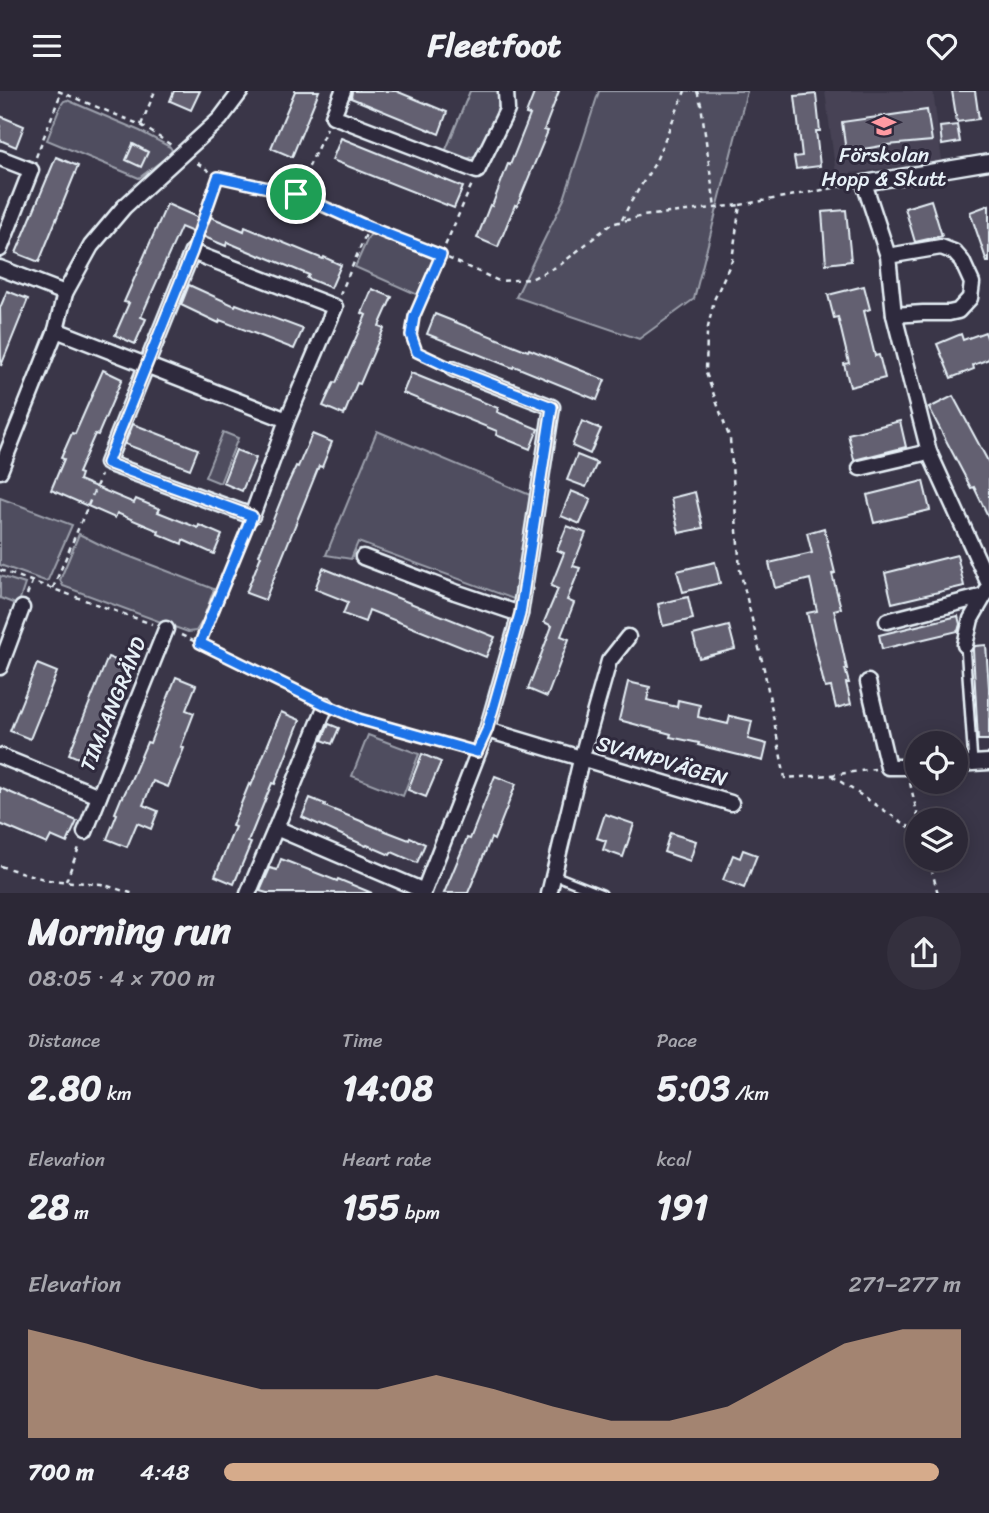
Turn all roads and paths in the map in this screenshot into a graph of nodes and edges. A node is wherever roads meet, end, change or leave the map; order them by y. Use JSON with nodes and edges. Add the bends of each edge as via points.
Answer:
{"nodes":[{"id":1,"x":155,"y":91,"type":"edge"},
{"id":2,"x":241,"y":91,"type":"edge"},
{"id":3,"x":343,"y":91,"type":"edge"},
{"id":4,"x":506,"y":91,"type":"edge"},
{"id":5,"x":685,"y":91,"type":"edge"},
{"id":6,"x":697,"y":91,"type":"edge"},
{"id":7,"x":60,"y":92,"type":"edge"},
{"id":8,"x":333,"y":116,"type":"junction"},
{"id":9,"x":141,"y":125,"type":"junction"},
{"id":10,"x":183,"y":153,"type":"junction"},
{"id":11,"x":0,"y":158,"type":"edge"},
{"id":12,"x":989,"y":162,"type":"edge"},
{"id":13,"x":31,"y":170,"type":"junction"},
{"id":14,"x":477,"y":171,"type":"junction"},
{"id":15,"x":218,"y":177,"type":"junction"},
{"id":16,"x":864,"y":183,"type":"junction"},
{"id":17,"x":296,"y":194,"type":"junction"},
{"id":18,"x":740,"y":205,"type":"junction"},
{"id":19,"x":715,"y":208,"type":"junction"},
{"id":20,"x":621,"y":222,"type":"junction"},
{"id":21,"x":369,"y":227,"type":"junction"},
{"id":22,"x":0,"y":249,"type":"edge"},
{"id":23,"x":192,"y":252,"type":"junction"},
{"id":24,"x":441,"y":255,"type":"junction"},
{"id":25,"x":888,"y":256,"type":"junction"},
{"id":26,"x":0,"y":268,"type":"edge"},
{"id":27,"x":65,"y":293,"type":"junction"},
{"id":28,"x":335,"y":307,"type":"junction"},
{"id":29,"x":894,"y":315,"type":"junction"},
{"id":30,"x":56,"y":330,"type":"junction"},
{"id":31,"x":145,"y":365,"type":"junction"},
{"id":32,"x":453,"y":369,"type":"joint"},
{"id":33,"x":287,"y":420,"type":"junction"},
{"id":34,"x":929,"y":452,"type":"junction"},
{"id":35,"x":107,"y":463,"type":"junction"},
{"id":36,"x":860,"y":468,"type":"dead end"},
{"id":37,"x":0,"y":471,"type":"edge"},
{"id":38,"x":252,"y":516,"type":"junction"},
{"id":39,"x":363,"y":557,"type":"dead end"},
{"id":40,"x":0,"y":570,"type":"edge"},
{"id":41,"x":53,"y":588,"type":"junction"},
{"id":42,"x":987,"y":589,"type":"edge"},
{"id":43,"x":22,"y":608,"type":"dead end"},
{"id":44,"x":520,"y":614,"type":"junction"},
{"id":45,"x":887,"y":621,"type":"dead end"},
{"id":46,"x":166,"y":629,"type":"junction"},
{"id":47,"x":628,"y":637,"type":"dead end"},
{"id":48,"x":200,"y":643,"type":"junction"},
{"id":49,"x":965,"y":645,"type":"joint"},
{"id":50,"x":0,"y":667,"type":"edge"},
{"id":51,"x":868,"y":682,"type":"dead end"},
{"id":52,"x":326,"y":705,"type":"junction"},
{"id":53,"x":487,"y":730,"type":"junction"},
{"id":54,"x":477,"y":752,"type":"junction"},
{"id":55,"x":0,"y":757,"type":"edge"},
{"id":56,"x":581,"y":759,"type":"junction"},
{"id":57,"x":989,"y":762,"type":"edge"},
{"id":58,"x":968,"y":763,"type":"edge"},
{"id":59,"x":973,"y":763,"type":"junction"},
{"id":60,"x":888,"y":767,"type":"junction"},
{"id":61,"x":905,"y":767,"type":"edge"},
{"id":62,"x":831,"y":775,"type":"junction"},
{"id":63,"x":99,"y":796,"type":"junction"},
{"id":64,"x":731,"y":803,"type":"dead end"},
{"id":65,"x":905,"y":824,"type":"edge"},
{"id":66,"x":276,"y":828,"type":"junction"},
{"id":67,"x":85,"y":832,"type":"joint"},
{"id":68,"x":0,"y":866,"type":"edge"},
{"id":69,"x":932,"y":871,"type":"edge"},
{"id":70,"x":553,"y":875,"type":"junction"},
{"id":71,"x":66,"y":881,"type":"junction"},
{"id":72,"x":131,"y":893,"type":"edge"},
{"id":73,"x":248,"y":893,"type":"edge"},
{"id":74,"x":549,"y":893,"type":"edge"},
{"id":75,"x":599,"y":893,"type":"edge"},
{"id":76,"x":938,"y":893,"type":"edge"}],
"edges":[{"from":1,"to":9,"type":"path"},
{"from":2,"to":10,"type":"street","via":[[220,119]]},
{"from":3,"to":8,"type":"street"},
{"from":4,"to":14,"type":"street","via":[[507,110]]},
{"from":5,"to":20,"type":"path","via":[[655,163]]},
{"from":6,"to":19,"type":"path"},
{"from":7,"to":9,"type":"path"},
{"from":7,"to":13,"type":"path"},
{"from":8,"to":14,"type":"street"},
{"from":8,"to":17,"type":"path"},
{"from":9,"to":10,"type":"path"},
{"from":10,"to":15,"type":"path"},
{"from":10,"to":27,"type":"street","via":[[124,207],[91,246]]},
{"from":11,"to":13,"type":"street"},
{"from":12,"to":16,"type":"street"},
{"from":13,"to":22,"type":"street"},
{"from":14,"to":24,"type":"path"},
{"from":15,"to":17,"type":"path"},
{"from":15,"to":23,"type":"path"},
{"from":16,"to":18,"type":"path"},
{"from":16,"to":25,"type":"street"},
{"from":17,"to":21,"type":"path"},
{"from":18,"to":19,"type":"path"},
{"from":18,"to":62,"type":"path","via":[[732,260],[706,332],[706,373],[730,439],[740,570],[785,778]]},
{"from":19,"to":20,"type":"path"},
{"from":20,"to":24,"type":"path","via":[[611,224],[560,265],[531,279],[499,281]]},
{"from":21,"to":24,"type":"path"},
{"from":21,"to":28,"type":"path"},
{"from":23,"to":28,"type":"street"},
{"from":23,"to":31,"type":"street"},
{"from":24,"to":32,"type":"path","via":[[414,317],[411,335],[417,352]]},
{"from":25,"to":29,"type":"street"},
{"from":25,"to":29,"type":"street","via":[[941,247],[962,261],[972,283],[970,297],[958,311]]},
{"from":26,"to":27,"type":"street"},
{"from":27,"to":30,"type":"street"},
{"from":28,"to":33,"type":"street"},
{"from":29,"to":34,"type":"street"},
{"from":30,"to":31,"type":"street"},
{"from":30,"to":37,"type":"street"},
{"from":31,"to":33,"type":"street"},
{"from":31,"to":35,"type":"street"},
{"from":32,"to":44,"type":"street","via":[[552,407]]},
{"from":33,"to":38,"type":"street"},
{"from":34,"to":36,"type":"street"},
{"from":34,"to":42,"type":"street"},
{"from":35,"to":38,"type":"street"},
{"from":35,"to":41,"type":"path"},
{"from":38,"to":48,"type":"path"},
{"from":39,"to":44,"type":"street"},
{"from":40,"to":41,"type":"path"},
{"from":41,"to":46,"type":"path"},
{"from":42,"to":45,"type":"street"},
{"from":42,"to":49,"type":"street","via":[[971,618]]},
{"from":43,"to":50,"type":"street"},
{"from":44,"to":53,"type":"street"},
{"from":46,"to":48,"type":"path"},
{"from":46,"to":63,"type":"street","name":"TIMJANGRÄND"},
{"from":47,"to":56,"type":"street","name":"SVAMPVÄGEN","via":[[609,661]]},
{"from":48,"to":52,"type":"path"},
{"from":49,"to":59,"type":"lane"},
{"from":51,"to":60,"type":"street"},
{"from":52,"to":54,"type":"path","via":[[359,719]]},
{"from":52,"to":66,"type":"street"},
{"from":53,"to":54,"type":"street"},
{"from":53,"to":56,"type":"street"},
{"from":54,"to":66,"type":"street","via":[[424,891]]},
{"from":55,"to":63,"type":"street","name":"TIMJANGRÄND"},
{"from":56,"to":64,"type":"street","name":"SVAMPVÄGEN"},
{"from":56,"to":70,"type":"street","name":"SVAMPVÄGEN"},
{"from":57,"to":59,"type":"street"},
{"from":58,"to":59,"type":"street"},
{"from":60,"to":61,"type":"street"},
{"from":60,"to":62,"type":"path"},
{"from":62,"to":65,"type":"path"},
{"from":63,"to":67,"type":"street","name":"TIMJANGRÄND"},
{"from":66,"to":73,"type":"street"},
{"from":67,"to":71,"type":"path"},
{"from":68,"to":71,"type":"path"},
{"from":69,"to":76,"type":"path"},
{"from":70,"to":74,"type":"street","name":"SVAMPVÄGEN"},
{"from":70,"to":75,"type":"lane"},
{"from":71,"to":72,"type":"path"}]}
